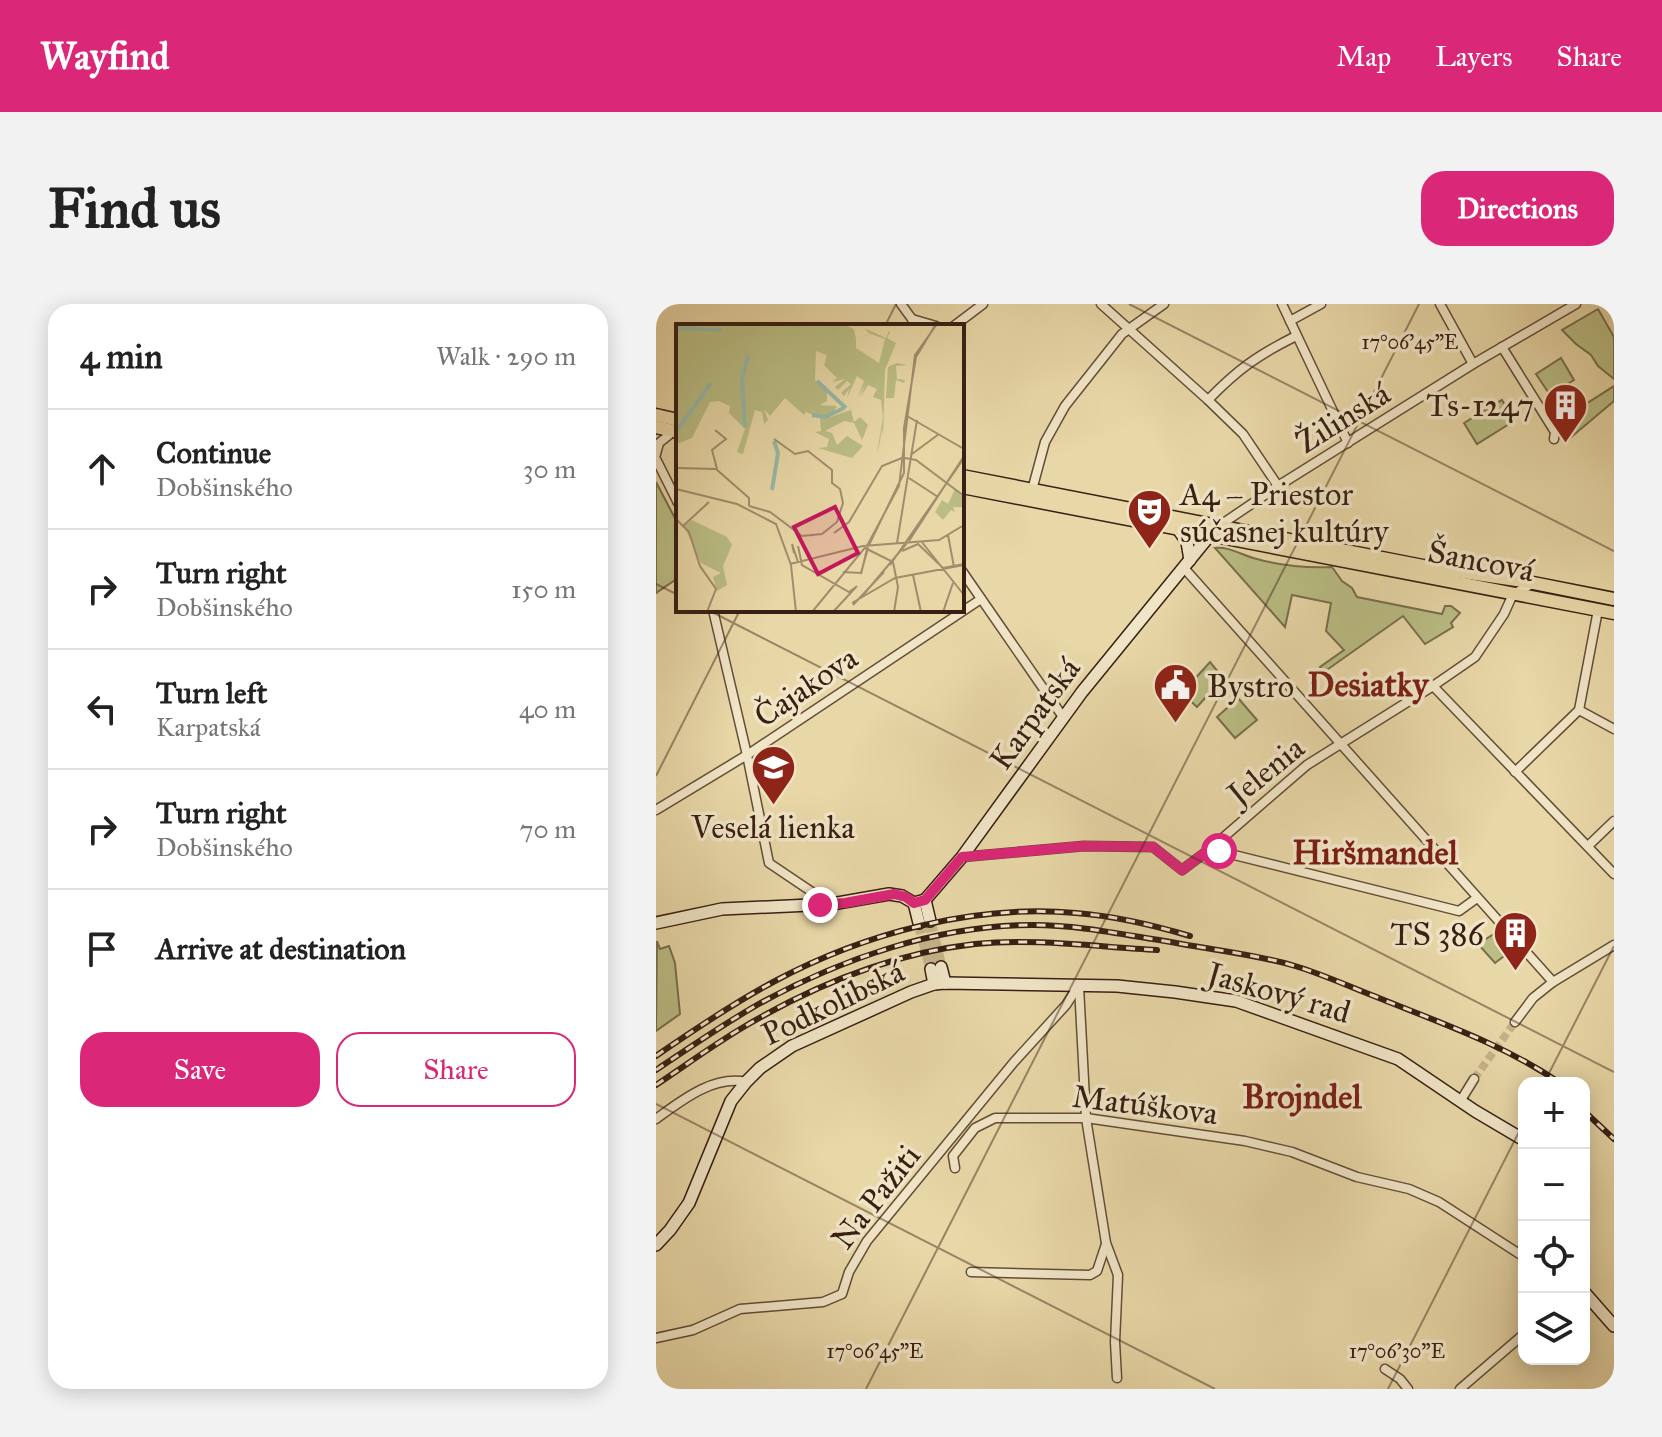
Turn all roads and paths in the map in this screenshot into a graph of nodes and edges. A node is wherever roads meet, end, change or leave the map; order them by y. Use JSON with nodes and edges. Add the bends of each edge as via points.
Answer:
{"nodes":[{"id":1,"x":901,"y":304,"type":"edge"},
{"id":2,"x":983,"y":304,"type":"edge"},
{"id":3,"x":1101,"y":304,"type":"edge"},
{"id":4,"x":1164,"y":304,"type":"edge"},
{"id":5,"x":1282,"y":304,"type":"edge"},
{"id":6,"x":1321,"y":304,"type":"edge"},
{"id":7,"x":1440,"y":304,"type":"edge"},
{"id":8,"x":1576,"y":304,"type":"edge"},
{"id":9,"x":1290,"y":321,"type":"junction"},
{"id":10,"x":911,"y":323,"type":"edge"},
{"id":11,"x":957,"y":324,"type":"edge"},
{"id":12,"x":1129,"y":328,"type":"junction"},
{"id":13,"x":1296,"y":336,"type":"junction"},
{"id":14,"x":1502,"y":347,"type":"junction"},
{"id":15,"x":1473,"y":364,"type":"junction"},
{"id":16,"x":1208,"y":400,"type":"junction"},
{"id":17,"x":656,"y":415,"type":"edge"},
{"id":18,"x":656,"y":427,"type":"edge"},
{"id":19,"x":676,"y":427,"type":"edge"},
{"id":20,"x":676,"y":428,"type":"edge"},
{"id":21,"x":676,"y":429,"type":"edge"},
{"id":22,"x":1554,"y":439,"type":"dead end"},
{"id":23,"x":1348,"y":443,"type":"junction"},
{"id":24,"x":656,"y":457,"type":"edge"},
{"id":25,"x":964,"y":476,"type":"edge"},
{"id":26,"x":1278,"y":486,"type":"junction"},
{"id":27,"x":964,"y":487,"type":"edge"},
{"id":28,"x":1032,"y":490,"type":"junction"},
{"id":29,"x":676,"y":499,"type":"edge"},
{"id":30,"x":1178,"y":529,"type":"junction"},
{"id":31,"x":1215,"y":530,"type":"junction"},
{"id":32,"x":1187,"y":564,"type":"junction"},
{"id":33,"x":964,"y":574,"type":"edge"},
{"id":34,"x":1533,"y":583,"type":"junction"},
{"id":35,"x":1513,"y":594,"type":"junction"},
{"id":36,"x":981,"y":599,"type":"junction"},
{"id":37,"x":1614,"y":599,"type":"edge"},
{"id":38,"x":964,"y":610,"type":"edge"},
{"id":39,"x":1598,"y":610,"type":"junction"},
{"id":40,"x":713,"y":612,"type":"edge"},
{"id":41,"x":962,"y":612,"type":"edge"},
{"id":42,"x":1614,"y":613,"type":"edge"},
{"id":43,"x":1433,"y":686,"type":"junction"},
{"id":44,"x":1579,"y":710,"type":"junction"},
{"id":45,"x":1063,"y":717,"type":"junction"},
{"id":46,"x":1614,"y":729,"type":"edge"},
{"id":47,"x":1342,"y":743,"type":"junction"},
{"id":48,"x":747,"y":755,"type":"junction"},
{"id":49,"x":1515,"y":772,"type":"junction"},
{"id":50,"x":656,"y":810,"type":"edge"},
{"id":51,"x":1614,"y":821,"type":"edge"},
{"id":52,"x":1588,"y":846,"type":"junction"},
{"id":53,"x":1210,"y":849,"type":"junction"},
{"id":54,"x":962,"y":857,"type":"junction"},
{"id":55,"x":1614,"y":874,"type":"edge"},
{"id":56,"x":1477,"y":898,"type":"junction"},
{"id":57,"x":920,"y":902,"type":"junction"},
{"id":58,"x":820,"y":905,"type":"junction"},
{"id":59,"x":924,"y":922,"type":"tunnel mouth"},
{"id":60,"x":656,"y":923,"type":"edge"},
{"id":61,"x":1614,"y":945,"type":"edge"},
{"id":62,"x":936,"y":968,"type":"tunnel mouth"},
{"id":63,"x":1553,"y":982,"type":"junction"},
{"id":64,"x":940,"y":983,"type":"junction"},
{"id":65,"x":1079,"y":985,"type":"junction"},
{"id":66,"x":1515,"y":1022,"type":"tunnel mouth"},
{"id":67,"x":1474,"y":1079,"type":"tunnel mouth"},
{"id":68,"x":746,"y":1082,"type":"junction"},
{"id":69,"x":1461,"y":1100,"type":"junction"},
{"id":70,"x":1086,"y":1118,"type":"junction"},
{"id":71,"x":656,"y":1119,"type":"edge"},
{"id":72,"x":1518,"y":1136,"type":"edge"},
{"id":73,"x":955,"y":1168,"type":"dead end"},
{"id":74,"x":1106,"y":1243,"type":"junction"},
{"id":75,"x":656,"y":1245,"type":"edge"},
{"id":76,"x":1518,"y":1253,"type":"edge"},
{"id":77,"x":971,"y":1272,"type":"dead end"},
{"id":78,"x":1585,"y":1293,"type":"edge"},
{"id":79,"x":1614,"y":1326,"type":"edge"},
{"id":80,"x":656,"y":1338,"type":"edge"},
{"id":81,"x":1518,"y":1339,"type":"edge"},
{"id":82,"x":1385,"y":1369,"type":"dead end"},
{"id":83,"x":1117,"y":1378,"type":"dead end"},
{"id":84,"x":1408,"y":1389,"type":"edge"},
{"id":85,"x":1460,"y":1389,"type":"edge"}],
"edges":[{"from":1,"to":10,"type":"street"},
{"from":2,"to":11,"type":"street"},
{"from":3,"to":12,"type":"street"},
{"from":4,"to":12,"type":"street"},
{"from":5,"to":9,"type":"street"},
{"from":6,"to":9,"type":"street"},
{"from":7,"to":15,"type":"street"},
{"from":8,"to":14,"type":"street","name":"Žilinská"},
{"from":9,"to":13,"type":"street"},
{"from":12,"to":16,"type":"street"},
{"from":12,"to":28,"type":"street","via":[[1065,406],[1045,442]]},
{"from":13,"to":16,"type":"street","via":[[1234,373]]},
{"from":13,"to":23,"type":"street"},
{"from":14,"to":15,"type":"street","name":"Žilinská"},
{"from":14,"to":22,"type":"street","via":[[1555,432]]},
{"from":15,"to":23,"type":"street","name":"Žilinská"},
{"from":16,"to":26,"type":"street","via":[[1243,434]]},
{"from":17,"to":19,"type":"main road"},
{"from":18,"to":20,"type":"main road"},
{"from":21,"to":24,"type":"street","via":[[659,443]]},
{"from":23,"to":26,"type":"street","name":"Žilinská"},
{"from":24,"to":29,"type":"street"},
{"from":25,"to":28,"type":"main road","name":"Šancová"},
{"from":26,"to":31,"type":"street","name":"Žilinská"},
{"from":27,"to":30,"type":"main road","name":"Šancová"},
{"from":28,"to":31,"type":"main road","name":"Šancová"},
{"from":30,"to":31,"type":"main road","name":"Šancová"},
{"from":30,"to":32,"type":"street","via":[[1187,542]]},
{"from":31,"to":32,"type":"street","name":"Karpatská"},
{"from":31,"to":34,"type":"main road","name":"Šancová"},
{"from":31,"to":35,"type":"main road","name":"Šancová"},
{"from":32,"to":45,"type":"street","name":"Karpatská"},
{"from":32,"to":47,"type":"street"},
{"from":33,"to":36,"type":"street"},
{"from":34,"to":35,"type":"street"},
{"from":34,"to":37,"type":"main road","name":"Šancová"},
{"from":35,"to":39,"type":"main road","name":"Šancová"},
{"from":35,"to":43,"type":"street","name":"Jelenia","via":[[1475,657]]},
{"from":36,"to":38,"type":"street","name":"Čajakova"},
{"from":36,"to":45,"type":"street"},
{"from":39,"to":42,"type":"main road","name":"Šancová"},
{"from":39,"to":44,"type":"street"},
{"from":40,"to":48,"type":"street"},
{"from":41,"to":48,"type":"street","name":"Čajakova"},
{"from":43,"to":47,"type":"street","name":"Jelenia"},
{"from":43,"to":49,"type":"street"},
{"from":44,"to":46,"type":"street"},
{"from":44,"to":49,"type":"street"},
{"from":45,"to":54,"type":"street","name":"Karpatská"},
{"from":47,"to":53,"type":"street","name":"Jelenia","via":[[1307,765]]},
{"from":47,"to":56,"type":"street"},
{"from":48,"to":50,"type":"street","name":"Čajakova"},
{"from":48,"to":58,"type":"street","via":[[769,863],[815,894]]},
{"from":49,"to":52,"type":"street"},
{"from":51,"to":52,"type":"street"},
{"from":52,"to":55,"type":"street"},
{"from":53,"to":54,"type":"street","name":"Jelenia","via":[[1182,870],[1153,847],[1084,846]]},
{"from":53,"to":56,"type":"street","via":[[1459,911]]},
{"from":54,"to":57,"type":"street","name":"Karpatská"},
{"from":56,"to":63,"type":"street"},
{"from":57,"to":58,"type":"street","via":[[894,894]]},
{"from":57,"to":59,"type":"street"},
{"from":58,"to":60,"type":"street","via":[[722,909]]},
{"from":61,"to":63,"type":"street"},
{"from":62,"to":64,"type":"street"},
{"from":63,"to":66,"type":"street"},
{"from":64,"to":65,"type":"street","name":"Jaskový rad"},
{"from":64,"to":68,"type":"street","name":"Podkolibská","via":[[792,1046]]},
{"from":65,"to":69,"type":"street","name":"Jaskový rad","via":[[1155,989],[1248,1005],[1388,1055]]},
{"from":65,"to":70,"type":"street"},
{"from":65,"to":80,"type":"street","name":"Na Pažiti","via":[[867,1241],[842,1294],[823,1302],[740,1309],[693,1330]]},
{"from":67,"to":69,"type":"street"},
{"from":68,"to":71,"type":"street","via":[[721,1083],[687,1097]]},
{"from":68,"to":75,"type":"street","name":"Podkolibská","via":[[725,1113],[689,1203]]},
{"from":69,"to":72,"type":"street","name":"Jaskový rad"},
{"from":70,"to":73,"type":"street","name":"Matúškova","via":[[995,1118],[975,1128],[953,1156]]},
{"from":70,"to":74,"type":"street"},
{"from":70,"to":76,"type":"street","name":"Matúškova","via":[[1292,1152],[1439,1202]]},
{"from":74,"to":77,"type":"street","via":[[1097,1271],[1090,1275]]},
{"from":74,"to":83,"type":"street","via":[[1118,1275]]},
{"from":78,"to":79,"type":"street"},
{"from":81,"to":85,"type":"street"},
{"from":82,"to":84,"type":"street"}]}
